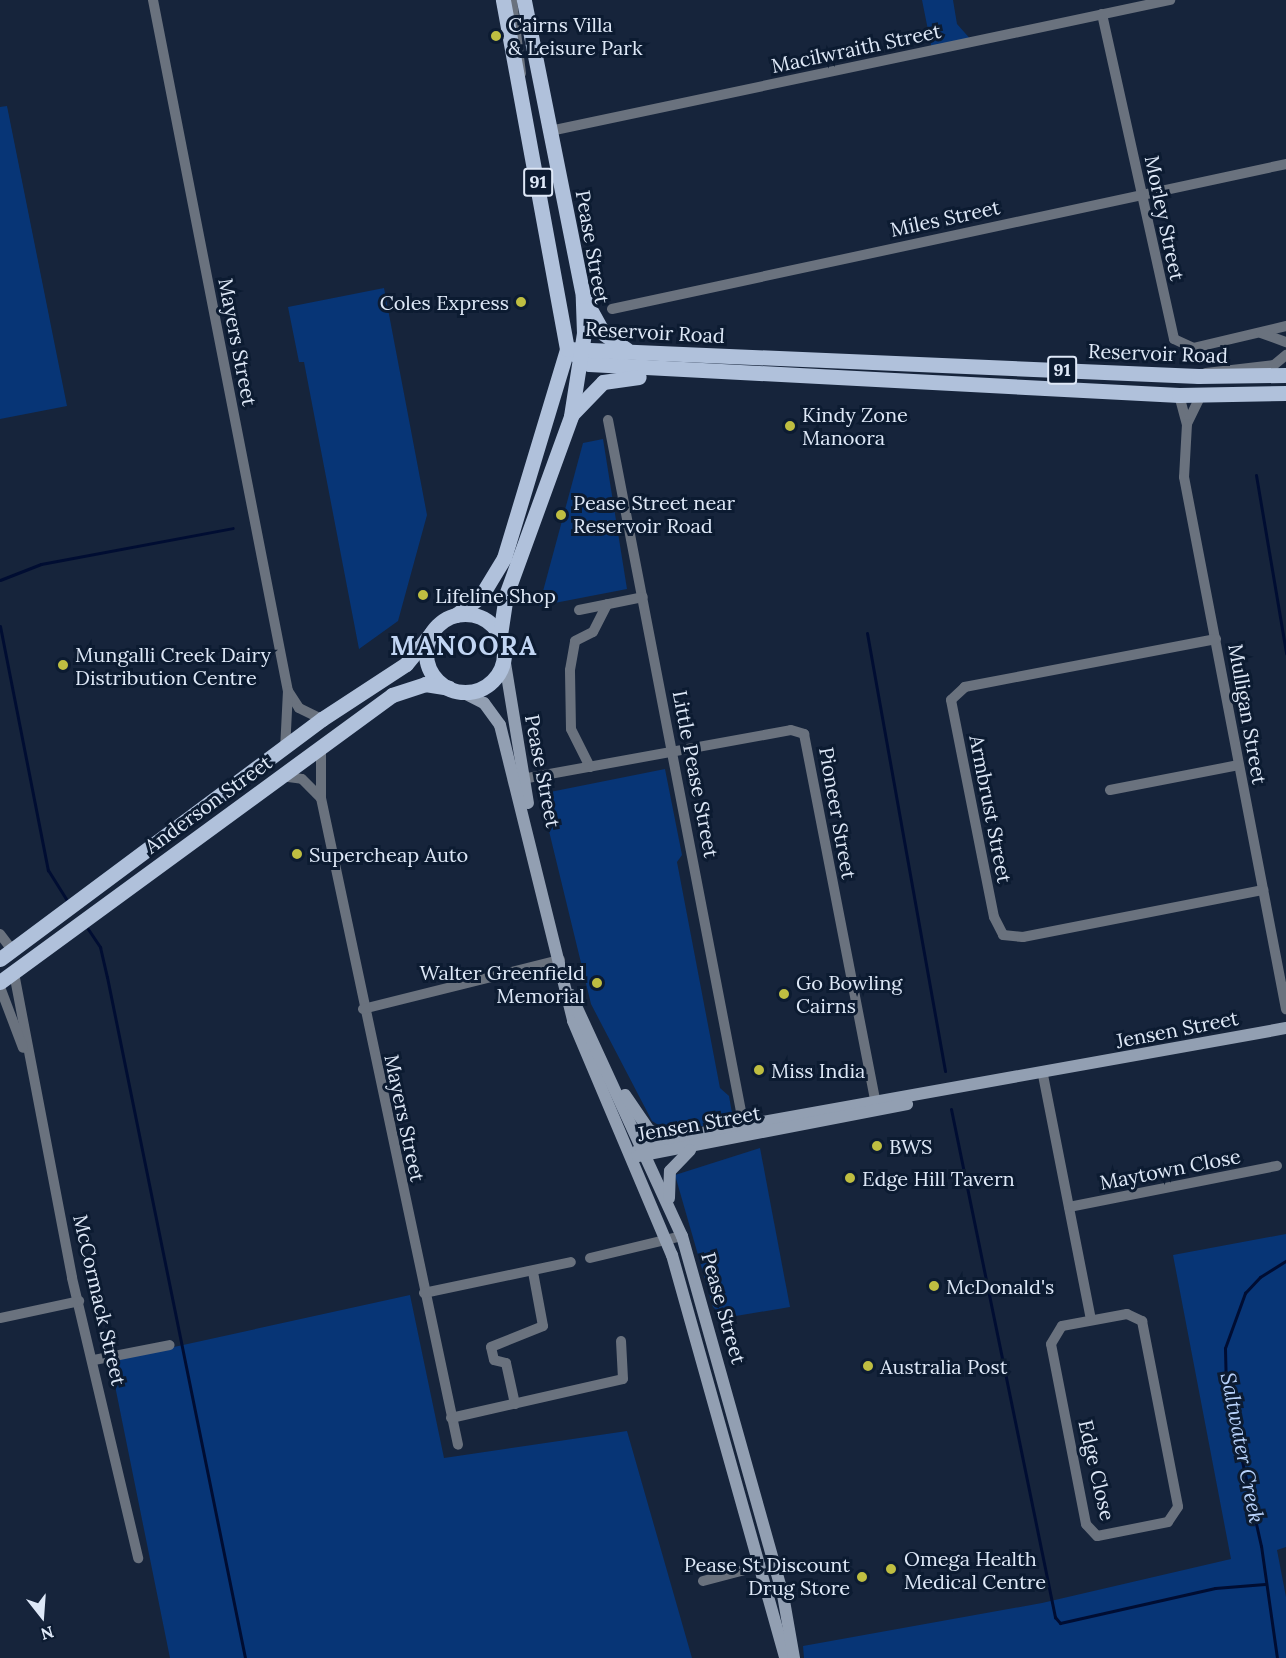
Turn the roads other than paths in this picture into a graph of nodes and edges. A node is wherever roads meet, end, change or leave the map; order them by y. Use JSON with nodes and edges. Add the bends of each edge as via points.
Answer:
{"nodes":[{"id":1,"x":153,"y":0,"type":"edge"},
{"id":2,"x":503,"y":0,"type":"edge"},
{"id":3,"x":512,"y":0,"type":"edge"},
{"id":4,"x":524,"y":0,"type":"edge"},
{"id":5,"x":1170,"y":0,"type":"edge"},
{"id":6,"x":1102,"y":14,"type":"junction"},
{"id":7,"x":520,"y":91,"type":"junction"},
{"id":8,"x":550,"y":131,"type":"junction"},
{"id":9,"x":1286,"y":164,"type":"edge"},
{"id":10,"x":1142,"y":195,"type":"junction"},
{"id":11,"x":583,"y":296,"type":"junction"},
{"id":12,"x":612,"y":309,"type":"dead end"},
{"id":13,"x":1286,"y":326,"type":"edge"},
{"id":14,"x":1261,"y":333,"type":"junction"},
{"id":15,"x":1284,"y":344,"type":"edge"},
{"id":16,"x":567,"y":349,"type":"junction"},
{"id":17,"x":633,"y":351,"type":"junction"},
{"id":18,"x":1286,"y":355,"type":"edge"},
{"id":19,"x":583,"y":356,"type":"junction"},
{"id":20,"x":727,"y":371,"type":"junction"},
{"id":21,"x":1286,"y":375,"type":"edge"},
{"id":22,"x":1198,"y":376,"type":"junction"},
{"id":23,"x":1286,"y":393,"type":"edge"},
{"id":24,"x":1179,"y":394,"type":"junction"},
{"id":25,"x":1201,"y":395,"type":"junction"},
{"id":26,"x":571,"y":416,"type":"junction"},
{"id":27,"x":608,"y":420,"type":"dead end"},
{"id":28,"x":1187,"y":424,"type":"junction"},
{"id":29,"x":644,"y":597,"type":"junction"},
{"id":30,"x":608,"y":604,"type":"junction"},
{"id":31,"x":579,"y":610,"type":"dead end"},
{"id":32,"x":456,"y":615,"type":"junction"},
{"id":33,"x":433,"y":631,"type":"junction"},
{"id":34,"x":500,"y":635,"type":"junction"},
{"id":35,"x":1216,"y":639,"type":"junction"},
{"id":36,"x":504,"y":657,"type":"junction"},
{"id":37,"x":455,"y":690,"type":"junction"},
{"id":38,"x":288,"y":691,"type":"junction"},
{"id":39,"x":322,"y":719,"type":"junction"},
{"id":40,"x":321,"y":747,"type":"junction"},
{"id":41,"x":285,"y":750,"type":"junction"},
{"id":42,"x":674,"y":752,"type":"junction"},
{"id":43,"x":1239,"y":765,"type":"junction"},
{"id":44,"x":590,"y":767,"type":"junction"},
{"id":45,"x":281,"y":776,"type":"junction"},
{"id":46,"x":518,"y":780,"type":"junction"},
{"id":47,"x":1110,"y":790,"type":"dead end"},
{"id":48,"x":321,"y":798,"type":"junction"},
{"id":49,"x":1263,"y":890,"type":"junction"},
{"id":50,"x":0,"y":934,"type":"edge"},
{"id":51,"x":6,"y":955,"type":"edge"},
{"id":52,"x":561,"y":960,"type":"junction"},
{"id":53,"x":14,"y":973,"type":"junction"},
{"id":54,"x":0,"y":982,"type":"edge"},
{"id":55,"x":566,"y":986,"type":"junction"},
{"id":56,"x":0,"y":987,"type":"edge"},
{"id":57,"x":363,"y":1009,"type":"junction"},
{"id":58,"x":1286,"y":1009,"type":"edge"},
{"id":59,"x":1286,"y":1028,"type":"edge"},
{"id":60,"x":24,"y":1051,"type":"junction"},
{"id":61,"x":609,"y":1072,"type":"junction"},
{"id":62,"x":1043,"y":1074,"type":"junction"},
{"id":63,"x":875,"y":1105,"type":"junction"},
{"id":64,"x":745,"y":1130,"type":"junction"},
{"id":65,"x":668,"y":1139,"type":"junction"},
{"id":66,"x":696,"y":1147,"type":"junction"},
{"id":67,"x":640,"y":1153,"type":"junction"},
{"id":68,"x":1277,"y":1166,"type":"dead end"},
{"id":69,"x":671,"y":1205,"type":"junction"},
{"id":70,"x":1069,"y":1206,"type":"junction"},
{"id":71,"x":682,"y":1236,"type":"junction"},
{"id":72,"x":667,"y":1241,"type":"junction"},
{"id":73,"x":590,"y":1258,"type":"dead end"},
{"id":74,"x":571,"y":1262,"type":"dead end"},
{"id":75,"x":533,"y":1272,"type":"junction"},
{"id":76,"x":424,"y":1293,"type":"junction"},
{"id":77,"x":79,"y":1301,"type":"junction"},
{"id":78,"x":0,"y":1318,"type":"edge"},
{"id":79,"x":1091,"y":1319,"type":"junction"},
{"id":80,"x":621,"y":1341,"type":"dead end"},
{"id":81,"x":170,"y":1345,"type":"dead end"},
{"id":82,"x":94,"y":1360,"type":"junction"},
{"id":83,"x":515,"y":1404,"type":"junction"},
{"id":84,"x":451,"y":1418,"type":"junction"},
{"id":85,"x":458,"y":1445,"type":"dead end"},
{"id":86,"x":138,"y":1558,"type":"dead end"},
{"id":87,"x":760,"y":1566,"type":"junction"},
{"id":88,"x":703,"y":1581,"type":"dead end"},
{"id":89,"x":785,"y":1658,"type":"edge"},
{"id":90,"x":794,"y":1658,"type":"edge"}],
"edges":[{"from":1,"to":38,"type":"street","name":"Mayers Street"},
{"from":2,"to":7,"type":"main road","name":"Pease Street","number":"91"},
{"from":3,"to":7,"type":"street","via":[[522,55]]},
{"from":4,"to":8,"type":"main road","name":"Pease Street","number":"91"},
{"from":5,"to":6,"type":"street","name":"Macilwraith Street"},
{"from":6,"to":8,"type":"street","name":"Macilwraith Street"},
{"from":6,"to":10,"type":"street","name":"Morley Street"},
{"from":7,"to":16,"type":"main road","name":"Pease Street","number":"91"},
{"from":8,"to":11,"type":"main road","name":"Pease Street","number":"91"},
{"from":9,"to":10,"type":"street","name":"Miles Street"},
{"from":10,"to":12,"type":"street","name":"Miles Street"},
{"from":10,"to":14,"type":"street","name":"Morley Street","via":[[1176,343],[1193,348]]},
{"from":11,"to":17,"type":"main road","number":"91","via":[[605,335]]},
{"from":11,"to":19,"type":"main road","name":"Pease Street"},
{"from":13,"to":14,"type":"street","name":"Morley Street"},
{"from":14,"to":15,"type":"street"},
{"from":16,"to":19,"type":"main road","name":"Reservoir Road"},
{"from":16,"to":32,"type":"main road","name":"Pease Street","via":[[504,558],[482,596]]},
{"from":17,"to":19,"type":"main road","name":"Reservoir Road"},
{"from":17,"to":22,"type":"main road","name":"Reservoir Road","number":"91"},
{"from":18,"to":22,"type":"street","via":[[1274,365],[1220,368]]},
{"from":19,"to":20,"type":"main road","name":"Reservoir Road","number":"91"},
{"from":19,"to":26,"type":"main road","name":"Pease Street"},
{"from":20,"to":24,"type":"main road","name":"Reservoir Road","number":"91"},
{"from":20,"to":26,"type":"main road","via":[[693,379],[616,377],[598,386]]},
{"from":21,"to":22,"type":"main road","name":"Reservoir Road","number":"91"},
{"from":23,"to":25,"type":"main road","name":"Reservoir Road","number":"91"},
{"from":24,"to":25,"type":"main road","name":"Reservoir Road","number":"91"},
{"from":24,"to":28,"type":"street","name":"Mulligan Street"},
{"from":25,"to":28,"type":"street","name":"Mulligan Street"},
{"from":26,"to":34,"type":"main road","name":"Pease Street","via":[[506,595]]},
{"from":27,"to":29,"type":"street","name":"Little Pease Street"},
{"from":28,"to":35,"type":"street","name":"Mulligan Street","via":[[1184,477]]},
{"from":29,"to":30,"type":"street"},
{"from":29,"to":42,"type":"street","name":"Little Pease Street"},
{"from":30,"to":31,"type":"street"},
{"from":30,"to":44,"type":"street","via":[[593,632],[575,641],[570,670],[571,729]]},
{"from":32,"to":33,"type":"main road"},
{"from":32,"to":34,"type":"main road","via":[[481,618]]},
{"from":33,"to":37,"type":"main road","via":[[427,664]]},
{"from":33,"to":39,"type":"main road","name":"Anderson Street","via":[[406,664]]},
{"from":34,"to":36,"type":"main road"},
{"from":35,"to":43,"type":"street","name":"Mulligan Street"},
{"from":35,"to":49,"type":"street","name":"Armbrust Street","via":[[965,687],[951,700],[994,917],[1003,935],[1023,937]]},
{"from":36,"to":37,"type":"main road","via":[[489,683]]},
{"from":36,"to":46,"type":"street","name":"Pease Street"},
{"from":37,"to":40,"type":"main road","name":"Anderson Street","via":[[425,684],[398,691]]},
{"from":37,"to":46,"type":"street","name":"Pease Street","via":[[497,718]]},
{"from":38,"to":39,"type":"street","via":[[299,708]]},
{"from":38,"to":41,"type":"street","name":"Mayers Street"},
{"from":39,"to":41,"type":"main road","name":"Anderson Street"},
{"from":40,"to":45,"type":"main road","name":"Anderson Street"},
{"from":40,"to":48,"type":"street","name":"Mayers Street"},
{"from":41,"to":51,"type":"main road","name":"Anderson Street"},
{"from":42,"to":44,"type":"street","name":"Pioneer Street"},
{"from":42,"to":63,"type":"street","name":"Pioneer Street","via":[[791,730],[804,734]]},
{"from":42,"to":64,"type":"street","name":"Little Pease Street"},
{"from":43,"to":47,"type":"street"},
{"from":43,"to":49,"type":"street","name":"Mulligan Street"},
{"from":44,"to":46,"type":"street","name":"Pioneer Street"},
{"from":45,"to":48,"type":"street","via":[[303,779]]},
{"from":45,"to":53,"type":"main road","name":"Anderson Street"},
{"from":46,"to":52,"type":"street","name":"Pease Street"},
{"from":48,"to":57,"type":"street","name":"Mayers Street"},
{"from":49,"to":58,"type":"street","name":"Mulligan Street"},
{"from":50,"to":51,"type":"street"},
{"from":51,"to":53,"type":"main road","name":"McCormack Street"},
{"from":52,"to":55,"type":"street","name":"Pease Street"},
{"from":52,"to":57,"type":"street"},
{"from":53,"to":54,"type":"main road","name":"Anderson Street"},
{"from":53,"to":60,"type":"street","name":"McCormack Street"},
{"from":55,"to":61,"type":"street","name":"Pease Street"},
{"from":55,"to":67,"type":"street","name":"Pease Street","via":[[576,1030]]},
{"from":56,"to":60,"type":"street","name":"McCormack Street"},
{"from":57,"to":76,"type":"street","name":"Mayers Street"},
{"from":59,"to":62,"type":"street","name":"Jensen Street"},
{"from":60,"to":77,"type":"street","name":"McCormack Street"},
{"from":61,"to":65,"type":"street","via":[[645,1125]]},
{"from":61,"to":67,"type":"street","name":"Pease Street"},
{"from":62,"to":63,"type":"street","name":"Jensen Street"},
{"from":62,"to":70,"type":"street"},
{"from":63,"to":64,"type":"street","name":"Jensen Street"},
{"from":64,"to":65,"type":"street","name":"Jensen Street"},
{"from":64,"to":66,"type":"street","name":"Jensen Street"},
{"from":65,"to":67,"type":"street","name":"Jensen Street"},
{"from":66,"to":67,"type":"street","name":"Jensen Street"},
{"from":66,"to":69,"type":"street","via":[[670,1172]]},
{"from":67,"to":69,"type":"street","name":"Pease Street"},
{"from":67,"to":72,"type":"street","name":"Pease Street"},
{"from":68,"to":70,"type":"street","name":"Maytown Close"},
{"from":69,"to":71,"type":"street","name":"Pease Street"},
{"from":70,"to":79,"type":"street"},
{"from":71,"to":72,"type":"street"},
{"from":71,"to":90,"type":"street","name":"Pease Street","via":[[783,1596]]},
{"from":72,"to":73,"type":"street"},
{"from":72,"to":87,"type":"street","name":"Pease Street"},
{"from":74,"to":75,"type":"street"},
{"from":75,"to":76,"type":"street"},
{"from":75,"to":83,"type":"street","via":[[543,1326],[491,1347],[494,1360],[506,1363]]},
{"from":76,"to":84,"type":"street","name":"Mayers Street"},
{"from":77,"to":78,"type":"street"},
{"from":77,"to":82,"type":"street","name":"McCormack Street"},
{"from":79,"to":79,"type":"street","name":"Edge Close","via":[[1127,1314],[1142,1321],[1178,1507],[1168,1522],[1106,1536],[1097,1536],[1086,1524],[1051,1344],[1062,1326]]},
{"from":80,"to":83,"type":"street","via":[[623,1379]]},
{"from":81,"to":82,"type":"street"},
{"from":82,"to":86,"type":"street","name":"McCormack Street"},
{"from":83,"to":84,"type":"street"},
{"from":84,"to":85,"type":"street","name":"Mayers Street"},
{"from":87,"to":88,"type":"street"},
{"from":87,"to":89,"type":"street","name":"Pease Street"}]}
